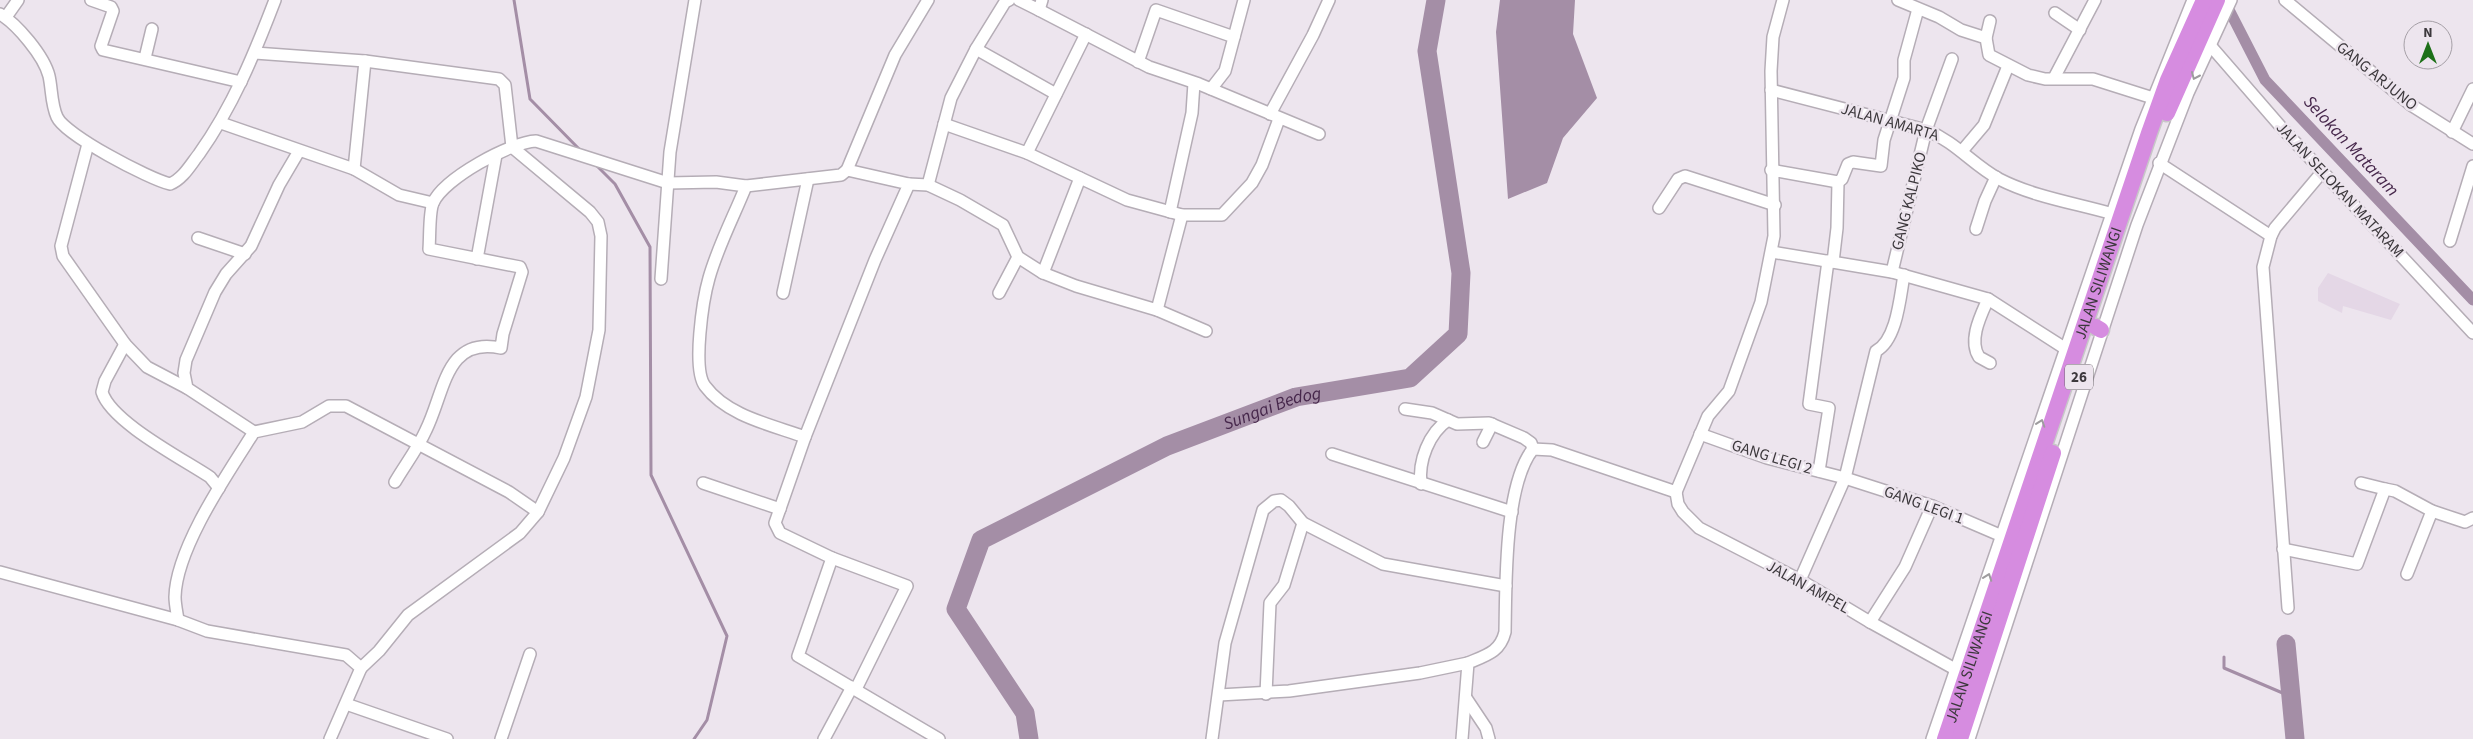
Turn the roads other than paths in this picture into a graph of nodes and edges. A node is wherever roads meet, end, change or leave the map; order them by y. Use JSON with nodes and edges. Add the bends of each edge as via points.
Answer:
{"nodes":[{"id":1,"x":18,"y":0,"type":"edge"},
{"id":2,"x":91,"y":0,"type":"edge"},
{"id":3,"x":275,"y":0,"type":"edge"},
{"id":4,"x":695,"y":0,"type":"edge"},
{"id":5,"x":928,"y":0,"type":"edge"},
{"id":6,"x":1009,"y":0,"type":"edge"},
{"id":7,"x":1019,"y":0,"type":"edge"},
{"id":8,"x":1244,"y":0,"type":"edge"},
{"id":9,"x":1329,"y":0,"type":"edge"},
{"id":10,"x":1783,"y":0,"type":"edge"},
{"id":11,"x":1900,"y":0,"type":"edge"},
{"id":12,"x":2096,"y":0,"type":"edge"},
{"id":13,"x":2184,"y":0,"type":"edge"},
{"id":14,"x":2217,"y":0,"type":"edge"},
{"id":15,"x":2231,"y":0,"type":"edge"},
{"id":16,"x":2285,"y":0,"type":"edge"},
{"id":17,"x":1041,"y":5,"type":"edge"},
{"id":18,"x":1918,"y":8,"type":"junction"},
{"id":19,"x":2201,"y":12,"type":"edge"},
{"id":20,"x":2055,"y":13,"type":"dead end"},
{"id":21,"x":3,"y":16,"type":"edge"},
{"id":22,"x":1990,"y":21,"type":"dead end"},
{"id":23,"x":152,"y":29,"type":"dead end"},
{"id":24,"x":2080,"y":30,"type":"junction"},
{"id":25,"x":1086,"y":34,"type":"junction"},
{"id":26,"x":1234,"y":37,"type":"junction"},
{"id":27,"x":1986,"y":38,"type":"junction"},
{"id":28,"x":2209,"y":44,"type":"junction"},
{"id":29,"x":976,"y":48,"type":"junction"},
{"id":30,"x":255,"y":53,"type":"junction"},
{"id":31,"x":145,"y":58,"type":"junction"},
{"id":32,"x":1952,"y":59,"type":"dead end"},
{"id":33,"x":365,"y":61,"type":"junction"},
{"id":34,"x":1138,"y":62,"type":"junction"},
{"id":35,"x":2008,"y":66,"type":"junction"},
{"id":36,"x":2054,"y":78,"type":"junction"},
{"id":37,"x":241,"y":82,"type":"junction"},
{"id":38,"x":1194,"y":83,"type":"junction"},
{"id":39,"x":1211,"y":89,"type":"junction"},
{"id":40,"x":2473,"y":89,"type":"edge"},
{"id":41,"x":1771,"y":90,"type":"junction"},
{"id":42,"x":1056,"y":94,"type":"junction"},
{"id":43,"x":2153,"y":98,"type":"junction"},
{"id":44,"x":1275,"y":116,"type":"junction"},
{"id":45,"x":1890,"y":121,"type":"junction"},
{"id":46,"x":221,"y":123,"type":"junction"},
{"id":47,"x":944,"y":124,"type":"junction"},
{"id":48,"x":1926,"y":130,"type":"junction"},
{"id":49,"x":2452,"y":132,"type":"junction"},
{"id":50,"x":1319,"y":134,"type":"dead end"},
{"id":51,"x":88,"y":144,"type":"junction"},
{"id":52,"x":2473,"y":144,"type":"edge"},
{"id":53,"x":512,"y":147,"type":"junction"},
{"id":54,"x":299,"y":151,"type":"junction"},
{"id":55,"x":1962,"y":151,"type":"junction"},
{"id":56,"x":1027,"y":153,"type":"junction"},
{"id":57,"x":496,"y":155,"type":"junction"},
{"id":58,"x":2159,"y":163,"type":"junction"},
{"id":59,"x":2473,"y":166,"type":"edge"},
{"id":60,"x":354,"y":169,"type":"junction"},
{"id":61,"x":847,"y":170,"type":"junction"},
{"id":62,"x":1771,"y":170,"type":"junction"},
{"id":63,"x":2323,"y":170,"type":"junction"},
{"id":64,"x":1996,"y":176,"type":"junction"},
{"id":65,"x":1080,"y":178,"type":"junction"},
{"id":66,"x":808,"y":179,"type":"junction"},
{"id":67,"x":668,"y":182,"type":"junction"},
{"id":68,"x":1838,"y":182,"type":"junction"},
{"id":69,"x":908,"y":184,"type":"junction"},
{"id":70,"x":928,"y":184,"type":"junction"},
{"id":71,"x":746,"y":186,"type":"junction"},
{"id":72,"x":433,"y":203,"type":"junction"},
{"id":73,"x":1775,"y":204,"type":"junction"},
{"id":74,"x":1659,"y":208,"type":"dead end"},
{"id":75,"x":1170,"y":212,"type":"junction"},
{"id":76,"x":2112,"y":214,"type":"junction"},
{"id":77,"x":1182,"y":215,"type":"junction"},
{"id":78,"x":1976,"y":229,"type":"dead end"},
{"id":79,"x":2270,"y":236,"type":"junction"},
{"id":80,"x":198,"y":238,"type":"dead end"},
{"id":81,"x":2450,"y":241,"type":"dead end"},
{"id":82,"x":1772,"y":252,"type":"junction"},
{"id":83,"x":245,"y":254,"type":"junction"},
{"id":84,"x":1018,"y":257,"type":"junction"},
{"id":85,"x":477,"y":259,"type":"junction"},
{"id":86,"x":1830,"y":261,"type":"junction"},
{"id":87,"x":1892,"y":272,"type":"junction"},
{"id":88,"x":1043,"y":273,"type":"junction"},
{"id":89,"x":1904,"y":275,"type":"junction"},
{"id":90,"x":661,"y":279,"type":"dead end"},
{"id":91,"x":784,"y":293,"type":"dead end"},
{"id":92,"x":999,"y":293,"type":"dead end"},
{"id":93,"x":1988,"y":299,"type":"junction"},
{"id":94,"x":1157,"y":310,"type":"junction"},
{"id":95,"x":2090,"y":324,"type":"junction"},
{"id":96,"x":1206,"y":331,"type":"dead end"},
{"id":97,"x":2473,"y":333,"type":"edge"},
{"id":98,"x":125,"y":344,"type":"junction"},
{"id":99,"x":2066,"y":349,"type":"junction"},
{"id":100,"x":1990,"y":363,"type":"dead end"},
{"id":101,"x":187,"y":388,"type":"junction"},
{"id":102,"x":1405,"y":409,"type":"dead end"},
{"id":103,"x":1448,"y":420,"type":"junction"},
{"id":104,"x":1492,"y":424,"type":"junction"},
{"id":105,"x":254,"y":432,"type":"junction"},
{"id":106,"x":1700,"y":434,"type":"junction"},
{"id":107,"x":805,"y":438,"type":"junction"},
{"id":108,"x":2052,"y":441,"type":"junction"},
{"id":109,"x":418,"y":442,"type":"junction"},
{"id":110,"x":1483,"y":442,"type":"dead end"},
{"id":111,"x":1533,"y":449,"type":"junction"},
{"id":112,"x":1332,"y":454,"type":"dead end"},
{"id":113,"x":1819,"y":471,"type":"junction"},
{"id":114,"x":1845,"y":478,"type":"junction"},
{"id":115,"x":395,"y":482,"type":"dead end"},
{"id":116,"x":703,"y":483,"type":"dead end"},
{"id":117,"x":2361,"y":483,"type":"dead end"},
{"id":118,"x":1421,"y":484,"type":"junction"},
{"id":119,"x":219,"y":488,"type":"junction"},
{"id":120,"x":2047,"y":488,"type":"junction"},
{"id":121,"x":2385,"y":489,"type":"junction"},
{"id":122,"x":1676,"y":492,"type":"junction"},
{"id":123,"x":1932,"y":506,"type":"junction"},
{"id":124,"x":780,"y":508,"type":"junction"},
{"id":125,"x":534,"y":509,"type":"junction"},
{"id":126,"x":2432,"y":511,"type":"junction"},
{"id":127,"x":1512,"y":512,"type":"junction"},
{"id":128,"x":2473,"y":518,"type":"edge"},
{"id":129,"x":1304,"y":523,"type":"junction"},
{"id":130,"x":2004,"y":541,"type":"junction"},
{"id":131,"x":2283,"y":549,"type":"junction"},
{"id":132,"x":832,"y":558,"type":"junction"},
{"id":133,"x":2020,"y":570,"type":"junction"},
{"id":134,"x":0,"y":572,"type":"edge"},
{"id":135,"x":2407,"y":574,"type":"dead end"},
{"id":136,"x":1800,"y":580,"type":"junction"},
{"id":137,"x":1506,"y":586,"type":"junction"},
{"id":138,"x":2288,"y":608,"type":"dead end"},
{"id":139,"x":178,"y":620,"type":"junction"},
{"id":140,"x":1870,"y":622,"type":"junction"},
{"id":141,"x":530,"y":654,"type":"dead end"},
{"id":142,"x":1468,"y":662,"type":"junction"},
{"id":143,"x":361,"y":668,"type":"junction"},
{"id":144,"x":1955,"y":669,"type":"junction"},
{"id":145,"x":854,"y":688,"type":"junction"},
{"id":146,"x":1266,"y":694,"type":"junction"},
{"id":147,"x":1219,"y":695,"type":"junction"},
{"id":148,"x":1466,"y":698,"type":"junction"},
{"id":149,"x":346,"y":704,"type":"junction"},
{"id":150,"x":330,"y":739,"type":"edge"},
{"id":151,"x":447,"y":739,"type":"edge"},
{"id":152,"x":502,"y":739,"type":"edge"},
{"id":153,"x":824,"y":739,"type":"edge"},
{"id":154,"x":939,"y":739,"type":"edge"},
{"id":155,"x":1212,"y":739,"type":"edge"},
{"id":156,"x":1462,"y":739,"type":"edge"},
{"id":157,"x":1489,"y":739,"type":"edge"},
{"id":158,"x":1932,"y":739,"type":"edge"},
{"id":159,"x":1945,"y":739,"type":"edge"},
{"id":160,"x":1960,"y":739,"type":"edge"},
{"id":161,"x":1969,"y":739,"type":"edge"}],
"edges":[{"from":1,"to":21,"type":"street"},
{"from":2,"to":31,"type":"street","via":[[113,11],[102,48]]},
{"from":3,"to":30,"type":"street"},
{"from":4,"to":67,"type":"street"},
{"from":5,"to":61,"type":"street","via":[[895,55]]},
{"from":6,"to":29,"type":"street"},
{"from":7,"to":17,"type":"street"},
{"from":8,"to":26,"type":"street"},
{"from":9,"to":44,"type":"street"},
{"from":10,"to":41,"type":"street","via":[[1773,37]]},
{"from":11,"to":18,"type":"street"},
{"from":12,"to":24,"type":"street"},
{"from":13,"to":19,"type":"street"},
{"from":14,"to":19,"type":"highway","name":"JALAN SILIWANGI","number":"26"},
{"from":15,"to":19,"type":"street"},
{"from":16,"to":49,"type":"street","name":"GANG ARJUNO","via":[[2411,105]]},
{"from":17,"to":25,"type":"street"},
{"from":18,"to":27,"type":"street","via":[[1961,30]]},
{"from":18,"to":45,"type":"street","via":[[1904,60],[1904,78]]},
{"from":19,"to":28,"type":"street"},
{"from":19,"to":43,"type":"street"},
{"from":19,"to":95,"type":"highway","name":"JALAN SILIWANGI","number":"26","via":[[2168,80]]},
{"from":20,"to":24,"type":"street"},
{"from":21,"to":51,"type":"street","via":[[36,50],[44,63],[60,122]]},
{"from":22,"to":27,"type":"street"},
{"from":23,"to":31,"type":"street"},
{"from":24,"to":36,"type":"street"},
{"from":25,"to":34,"type":"street"},
{"from":25,"to":42,"type":"street"},
{"from":26,"to":34,"type":"street","via":[[1156,10]]},
{"from":26,"to":39,"type":"street","via":[[1225,71]]},
{"from":27,"to":35,"type":"street","via":[[1989,55]]},
{"from":28,"to":58,"type":"street","one_way":true},
{"from":28,"to":63,"type":"street","name":"JALAN SELOKAN MATARAM"},
{"from":29,"to":42,"type":"street"},
{"from":29,"to":47,"type":"street","via":[[952,98]]},
{"from":30,"to":33,"type":"street"},
{"from":30,"to":37,"type":"street"},
{"from":31,"to":37,"type":"street"},
{"from":32,"to":48,"type":"street","name":"GANG KALPIKO"},
{"from":33,"to":53,"type":"street","via":[[502,81]]},
{"from":33,"to":60,"type":"street"},
{"from":34,"to":38,"type":"street"},
{"from":35,"to":36,"type":"street","via":[[2028,75]]},
{"from":35,"to":55,"type":"street","via":[[1984,125]]},
{"from":36,"to":43,"type":"street","via":[[2093,79]]},
{"from":37,"to":46,"type":"street"},
{"from":38,"to":39,"type":"street"},
{"from":38,"to":75,"type":"street","via":[[1192,113]]},
{"from":39,"to":44,"type":"street"},
{"from":40,"to":49,"type":"street"},
{"from":41,"to":45,"type":"street","name":"JALAN AMARTA"},
{"from":41,"to":62,"type":"street"},
{"from":42,"to":56,"type":"street"},
{"from":43,"to":76,"type":"street"},
{"from":44,"to":50,"type":"street"},
{"from":44,"to":77,"type":"street","via":[[1262,165],[1252,183],[1223,215]]},
{"from":45,"to":48,"type":"street","name":"JALAN AMARTA"},
{"from":45,"to":68,"type":"street","via":[[1881,166],[1853,162],[1848,164]]},
{"from":46,"to":51,"type":"street","via":[[186,171],[170,184],[154,179]]},
{"from":46,"to":54,"type":"street"},
{"from":47,"to":56,"type":"street"},
{"from":47,"to":70,"type":"street"},
{"from":48,"to":55,"type":"street","name":"JALAN AMARTA","via":[[1944,137]]},
{"from":48,"to":87,"type":"street","name":"GANG KALPIKO"},
{"from":49,"to":52,"type":"street","name":"GANG ARJUNO"},
{"from":51,"to":98,"type":"street","via":[[62,251]]},
{"from":53,"to":57,"type":"street"},
{"from":53,"to":67,"type":"street","via":[[536,141]]},
{"from":53,"to":125,"type":"street","via":[[590,212],[598,222],[601,236],[598,330],[586,397],[564,458]]},
{"from":54,"to":60,"type":"street"},
{"from":54,"to":83,"type":"street"},
{"from":55,"to":64,"type":"street","name":"JALAN AMARTA"},
{"from":56,"to":65,"type":"street"},
{"from":57,"to":72,"type":"street","via":[[480,162],[444,190]]},
{"from":57,"to":85,"type":"street"},
{"from":58,"to":79,"type":"street"},
{"from":58,"to":95,"type":"street"},
{"from":59,"to":81,"type":"street"},
{"from":60,"to":72,"type":"street","via":[[399,195]]},
{"from":61,"to":66,"type":"street","via":[[835,176]]},
{"from":61,"to":69,"type":"street"},
{"from":62,"to":68,"type":"street"},
{"from":62,"to":73,"type":"street"},
{"from":63,"to":79,"type":"street"},
{"from":63,"to":97,"type":"street","name":"JALAN SELOKAN MATARAM"},
{"from":64,"to":76,"type":"street","name":"JALAN AMARTA","via":[[2027,191]]},
{"from":64,"to":78,"type":"street"},
{"from":65,"to":75,"type":"street","via":[[1127,200]]},
{"from":65,"to":88,"type":"street"},
{"from":66,"to":71,"type":"street"},
{"from":66,"to":91,"type":"street"},
{"from":67,"to":71,"type":"street"},
{"from":67,"to":90,"type":"street"},
{"from":68,"to":86,"type":"street","via":[[1837,228]]},
{"from":69,"to":70,"type":"street"},
{"from":69,"to":107,"type":"street"},
{"from":70,"to":84,"type":"street","via":[[1003,225]]},
{"from":71,"to":107,"type":"street","via":[[709,278],[700,336],[699,375],[704,386],[722,404]]},
{"from":72,"to":85,"type":"street","via":[[429,249]]},
{"from":73,"to":74,"type":"street","via":[[1685,176],[1678,179]]},
{"from":73,"to":82,"type":"street"},
{"from":75,"to":77,"type":"street"},
{"from":76,"to":95,"type":"street"},
{"from":77,"to":94,"type":"street"},
{"from":79,"to":131,"type":"street","via":[[2263,267]]},
{"from":80,"to":83,"type":"street"},
{"from":82,"to":86,"type":"street"},
{"from":82,"to":106,"type":"street","via":[[1762,302],[1729,392],[1708,416]]},
{"from":83,"to":101,"type":"street","via":[[226,274],[215,292],[186,360]]},
{"from":84,"to":88,"type":"street"},
{"from":84,"to":92,"type":"street"},
{"from":85,"to":109,"type":"street","via":[[522,269],[501,348],[469,348],[459,355],[449,370],[426,431]]},
{"from":86,"to":87,"type":"street"},
{"from":86,"to":113,"type":"street","via":[[1809,404],[1829,408]]},
{"from":87,"to":89,"type":"street"},
{"from":88,"to":94,"type":"street"},
{"from":89,"to":93,"type":"street"},
{"from":89,"to":114,"type":"street","via":[[1892,335],[1876,351]]},
{"from":93,"to":99,"type":"street"},
{"from":93,"to":100,"type":"street","via":[[1978,322],[1976,344],[1979,357]]},
{"from":94,"to":96,"type":"street"},
{"from":95,"to":99,"type":"street"},
{"from":95,"to":108,"type":"highway","name":"JALAN SILIWANGI","number":"26"},
{"from":95,"to":120,"type":"street"},
{"from":98,"to":101,"type":"street","via":[[147,367]]},
{"from":98,"to":119,"type":"street","via":[[105,381],[102,392],[108,406],[129,424],[210,477]]},
{"from":130,"to":99,"type":"street","one_way":true},
{"from":101,"to":105,"type":"street"},
{"from":102,"to":103,"type":"street","via":[[1432,413]]},
{"from":103,"to":104,"type":"street","via":[[1457,424]]},
{"from":103,"to":118,"type":"street","via":[[1434,432],[1424,456]]},
{"from":104,"to":110,"type":"street"},
{"from":104,"to":111,"type":"street","via":[[1524,438]]},
{"from":105,"to":109,"type":"street","via":[[290,426],[329,406],[339,405]]},
{"from":105,"to":119,"type":"street"},
{"from":106,"to":113,"type":"street","name":"GANG LEGI 2","via":[[1767,458]]},
{"from":106,"to":122,"type":"street"},
{"from":107,"to":124,"type":"street"},
{"from":108,"to":120,"type":"highway","name":"JALAN SILIWANGI","number":"26"},
{"from":108,"to":130,"type":"highway","name":"JALAN SILIWANGI","number":"26"},
{"from":109,"to":115,"type":"street"},
{"from":109,"to":125,"type":"street"},
{"from":111,"to":122,"type":"street","via":[[1552,450]]},
{"from":111,"to":127,"type":"street","via":[[1520,477]]},
{"from":112,"to":118,"type":"street"},
{"from":113,"to":114,"type":"street","name":"GANG LEGI 2"},
{"from":114,"to":123,"type":"street","name":"GANG LEGI 1"},
{"from":114,"to":136,"type":"street"},
{"from":116,"to":124,"type":"street"},
{"from":117,"to":121,"type":"street"},
{"from":118,"to":127,"type":"street"},
{"from":119,"to":139,"type":"street","via":[[184,556],[175,597]]},
{"from":120,"to":133,"type":"highway","name":"JALAN SILIWANGI","number":"26"},
{"from":121,"to":126,"type":"street","via":[[2396,491]]},
{"from":121,"to":131,"type":"street","via":[[2357,564]]},
{"from":122,"to":136,"type":"street","name":"JALAN AMPEL","via":[[1683,512],[1699,528]]},
{"from":123,"to":130,"type":"street","name":"GANG LEGI 1"},
{"from":123,"to":140,"type":"street","via":[[1905,567]]},
{"from":124,"to":132,"type":"street","via":[[775,523],[780,533]]},
{"from":125,"to":143,"type":"street","via":[[520,533],[408,615]]},
{"from":126,"to":128,"type":"street","via":[[2465,522]]},
{"from":126,"to":135,"type":"street"},
{"from":127,"to":137,"type":"street"},
{"from":129,"to":137,"type":"street","via":[[1383,564]]},
{"from":129,"to":146,"type":"street","via":[[1284,585],[1270,603]]},
{"from":129,"to":147,"type":"street","via":[[1281,500],[1270,503],[1260,518],[1225,643]]},
{"from":144,"to":130,"type":"street","one_way":true},
{"from":130,"to":159,"type":"highway","name":"JALAN SILIWANGI","number":"26"},
{"from":131,"to":138,"type":"street"},
{"from":132,"to":145,"type":"street","via":[[797,654]]},
{"from":132,"to":145,"type":"street","via":[[907,586]]},
{"from":133,"to":160,"type":"highway","name":"JALAN SILIWANGI","number":"26"},
{"from":133,"to":161,"type":"street"},
{"from":134,"to":139,"type":"street"},
{"from":136,"to":140,"type":"street","name":"JALAN AMPEL"},
{"from":137,"to":142,"type":"street","via":[[1502,643],[1489,654]]},
{"from":139,"to":143,"type":"street","via":[[207,630],[346,655]]},
{"from":140,"to":144,"type":"street","name":"JALAN AMPEL"},
{"from":141,"to":152,"type":"street"},
{"from":142,"to":146,"type":"street","via":[[1420,673]]},
{"from":142,"to":148,"type":"street"},
{"from":143,"to":149,"type":"street"},
{"from":144,"to":158,"type":"street"},
{"from":145,"to":153,"type":"street"},
{"from":145,"to":154,"type":"street"},
{"from":146,"to":147,"type":"street"},
{"from":147,"to":155,"type":"street"},
{"from":148,"to":156,"type":"street"},
{"from":148,"to":157,"type":"street","via":[[1486,728]]},
{"from":149,"to":150,"type":"street"},
{"from":149,"to":151,"type":"street"}]}
